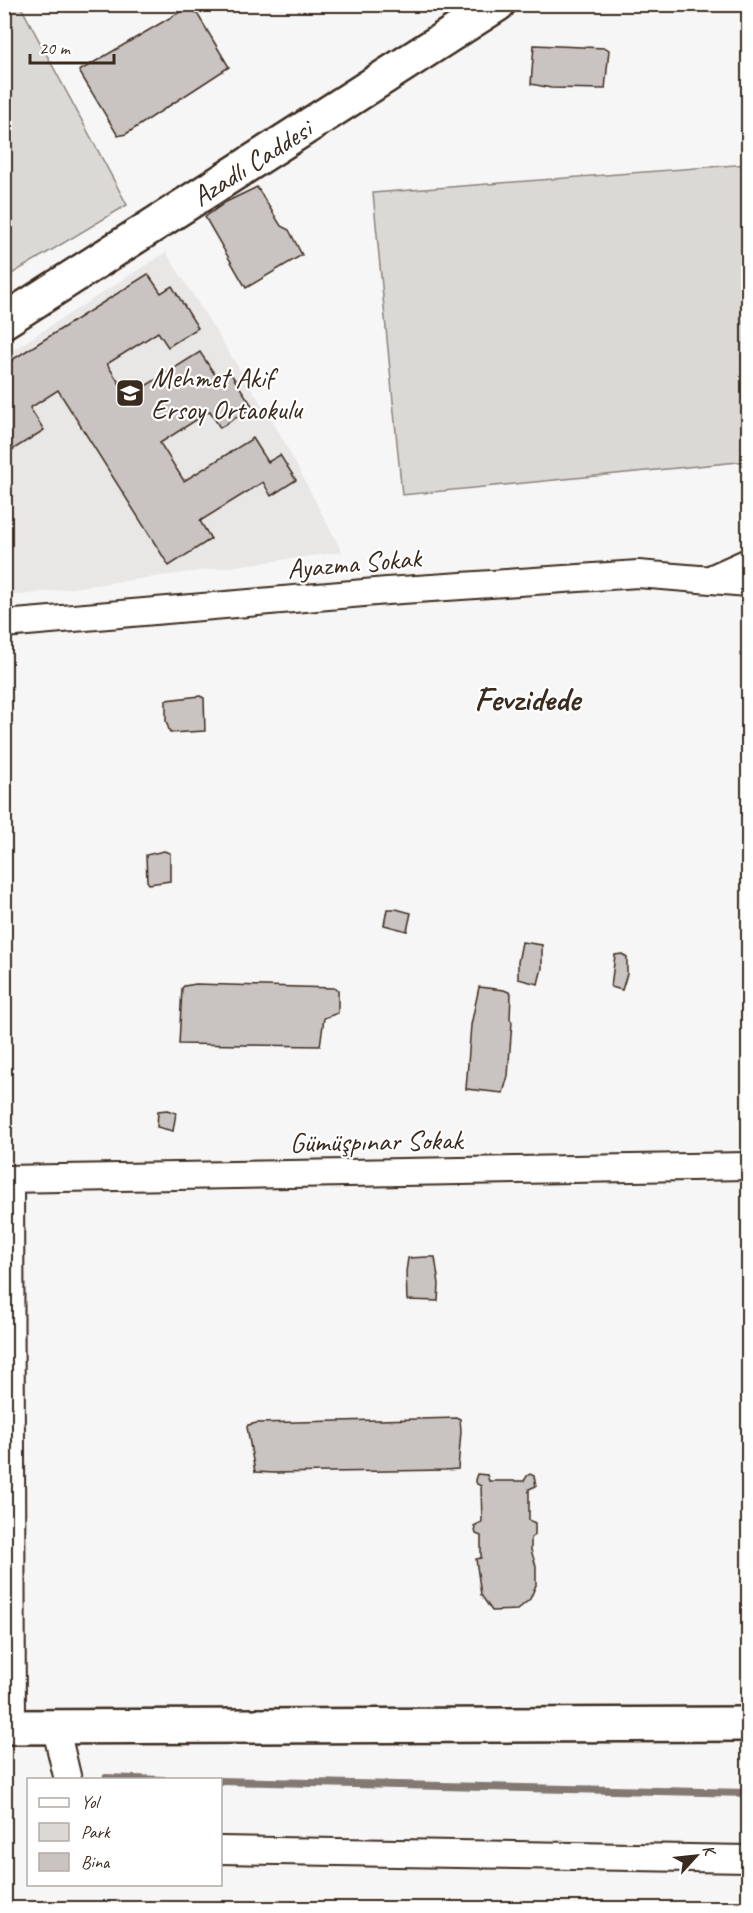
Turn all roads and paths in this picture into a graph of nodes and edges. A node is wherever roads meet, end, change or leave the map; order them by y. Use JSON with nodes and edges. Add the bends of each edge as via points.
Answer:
{"nodes":[{"id":1,"x":498,"y":4,"type":"edge"},
{"id":2,"x":4,"y":321,"type":"edge"},
{"id":3,"x":748,"y":562,"type":"edge"},
{"id":4,"x":709,"y":580,"type":"junction"},
{"id":5,"x":748,"y":583,"type":"edge"},
{"id":6,"x":4,"y":624,"type":"edge"},
{"id":7,"x":748,"y":1166,"type":"edge"},
{"id":8,"x":7,"y":1179,"type":"edge"},
{"id":9,"x":748,"y":1724,"type":"edge"},
{"id":10,"x":55,"y":1725,"type":"junction"},
{"id":11,"x":8,"y":1727,"type":"edge"},
{"id":12,"x":68,"y":1778,"type":"edge"},
{"id":13,"x":222,"y":1850,"type":"edge"},
{"id":14,"x":748,"y":1859,"type":"edge"}],
"edges":[{"from":1,"to":2,"type":"street","name":"Azadlı Caddesi"},
{"from":3,"to":4,"type":"street","name":"Ayazma Sokak"},
{"from":4,"to":5,"type":"street","name":"Ayazma Sokak"},
{"from":4,"to":6,"type":"street","name":"Ayazma Sokak","via":[[638,574]]},
{"from":7,"to":8,"type":"street","name":"Gümüşpınar Sokak"},
{"from":8,"to":11,"type":"street"},
{"from":9,"to":10,"type":"street"},
{"from":10,"to":11,"type":"street"},
{"from":10,"to":12,"type":"street"},
{"from":13,"to":14,"type":"street"}]}
